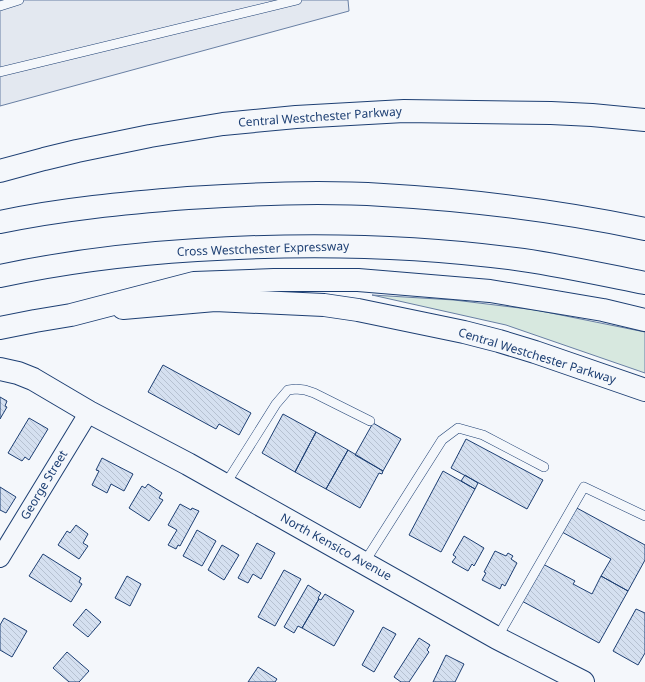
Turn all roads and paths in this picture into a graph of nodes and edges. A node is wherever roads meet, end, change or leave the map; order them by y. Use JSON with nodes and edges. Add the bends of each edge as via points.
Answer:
{"nodes":[{"id":1,"x":19,"y":0,"type":"edge"},
{"id":2,"x":297,"y":0,"type":"edge"},
{"id":3,"x":0,"y":6,"type":"edge"},
{"id":4,"x":0,"y":72,"type":"edge"},
{"id":5,"x":645,"y":120,"type":"edge"},
{"id":6,"x":0,"y":171,"type":"edge"},
{"id":7,"x":0,"y":222,"type":"edge"},
{"id":8,"x":645,"y":229,"type":"edge"},
{"id":9,"x":0,"y":276,"type":"edge"},
{"id":10,"x":645,"y":283,"type":"edge"},
{"id":11,"x":71,"y":315,"type":"junction"},
{"id":12,"x":645,"y":320,"type":"edge"},
{"id":13,"x":0,"y":328,"type":"edge"},
{"id":14,"x":0,"y":369,"type":"edge"},
{"id":15,"x":645,"y":390,"type":"edge"},
{"id":16,"x":89,"y":412,"type":"junction"},
{"id":17,"x":370,"y":421,"type":"dead end"},
{"id":18,"x":544,"y":467,"type":"dead end"},
{"id":19,"x":225,"y":485,"type":"junction"},
{"id":20,"x":645,"y":516,"type":"edge"},
{"id":21,"x":0,"y":558,"type":"edge"},
{"id":22,"x":364,"y":563,"type":"junction"},
{"id":23,"x":497,"y":638,"type":"junction"},
{"id":24,"x":572,"y":680,"type":"edge"}],
"edges":[{"from":1,"to":3,"type":"lane"},
{"from":2,"to":4,"type":"lane"},
{"from":5,"to":6,"type":"main road","name":"Central Westchester Parkway","via":[[551,113],[404,111],[296,117],[223,124],[150,136],[64,154]]},
{"from":7,"to":8,"type":"main road","via":[[85,208],[160,200],[309,193],[457,200],[604,220]]},
{"from":9,"to":10,"type":"main road","name":"Cross Westchester Expressway","via":[[92,260],[164,252],[308,245],[380,247],[524,260]]},
{"from":11,"to":12,"type":"main road","via":[[194,283],[358,280],[490,291],[603,310]]},
{"from":11,"to":13,"type":"main road"},
{"from":11,"to":15,"type":"main road","name":"Central Westchester Parkway","via":[[215,300],[324,305],[499,341]]},
{"from":14,"to":16,"type":"main road","name":"North Kensico Avenue","via":[[32,379]]},
{"from":16,"to":19,"type":"main road","name":"North Kensico Avenue"},
{"from":16,"to":21,"type":"street","name":"George Street"},
{"from":17,"to":19,"type":"lane","via":[[314,393],[300,389],[288,390],[276,404]]},
{"from":18,"to":22,"type":"lane","via":[[483,435],[458,428],[442,440]]},
{"from":19,"to":22,"type":"main road","name":"North Kensico Avenue"},
{"from":20,"to":23,"type":"lane","via":[[584,486]]},
{"from":22,"to":23,"type":"main road","name":"North Kensico Avenue"},
{"from":23,"to":24,"type":"main road","name":"North Kensico Avenue"}]}
